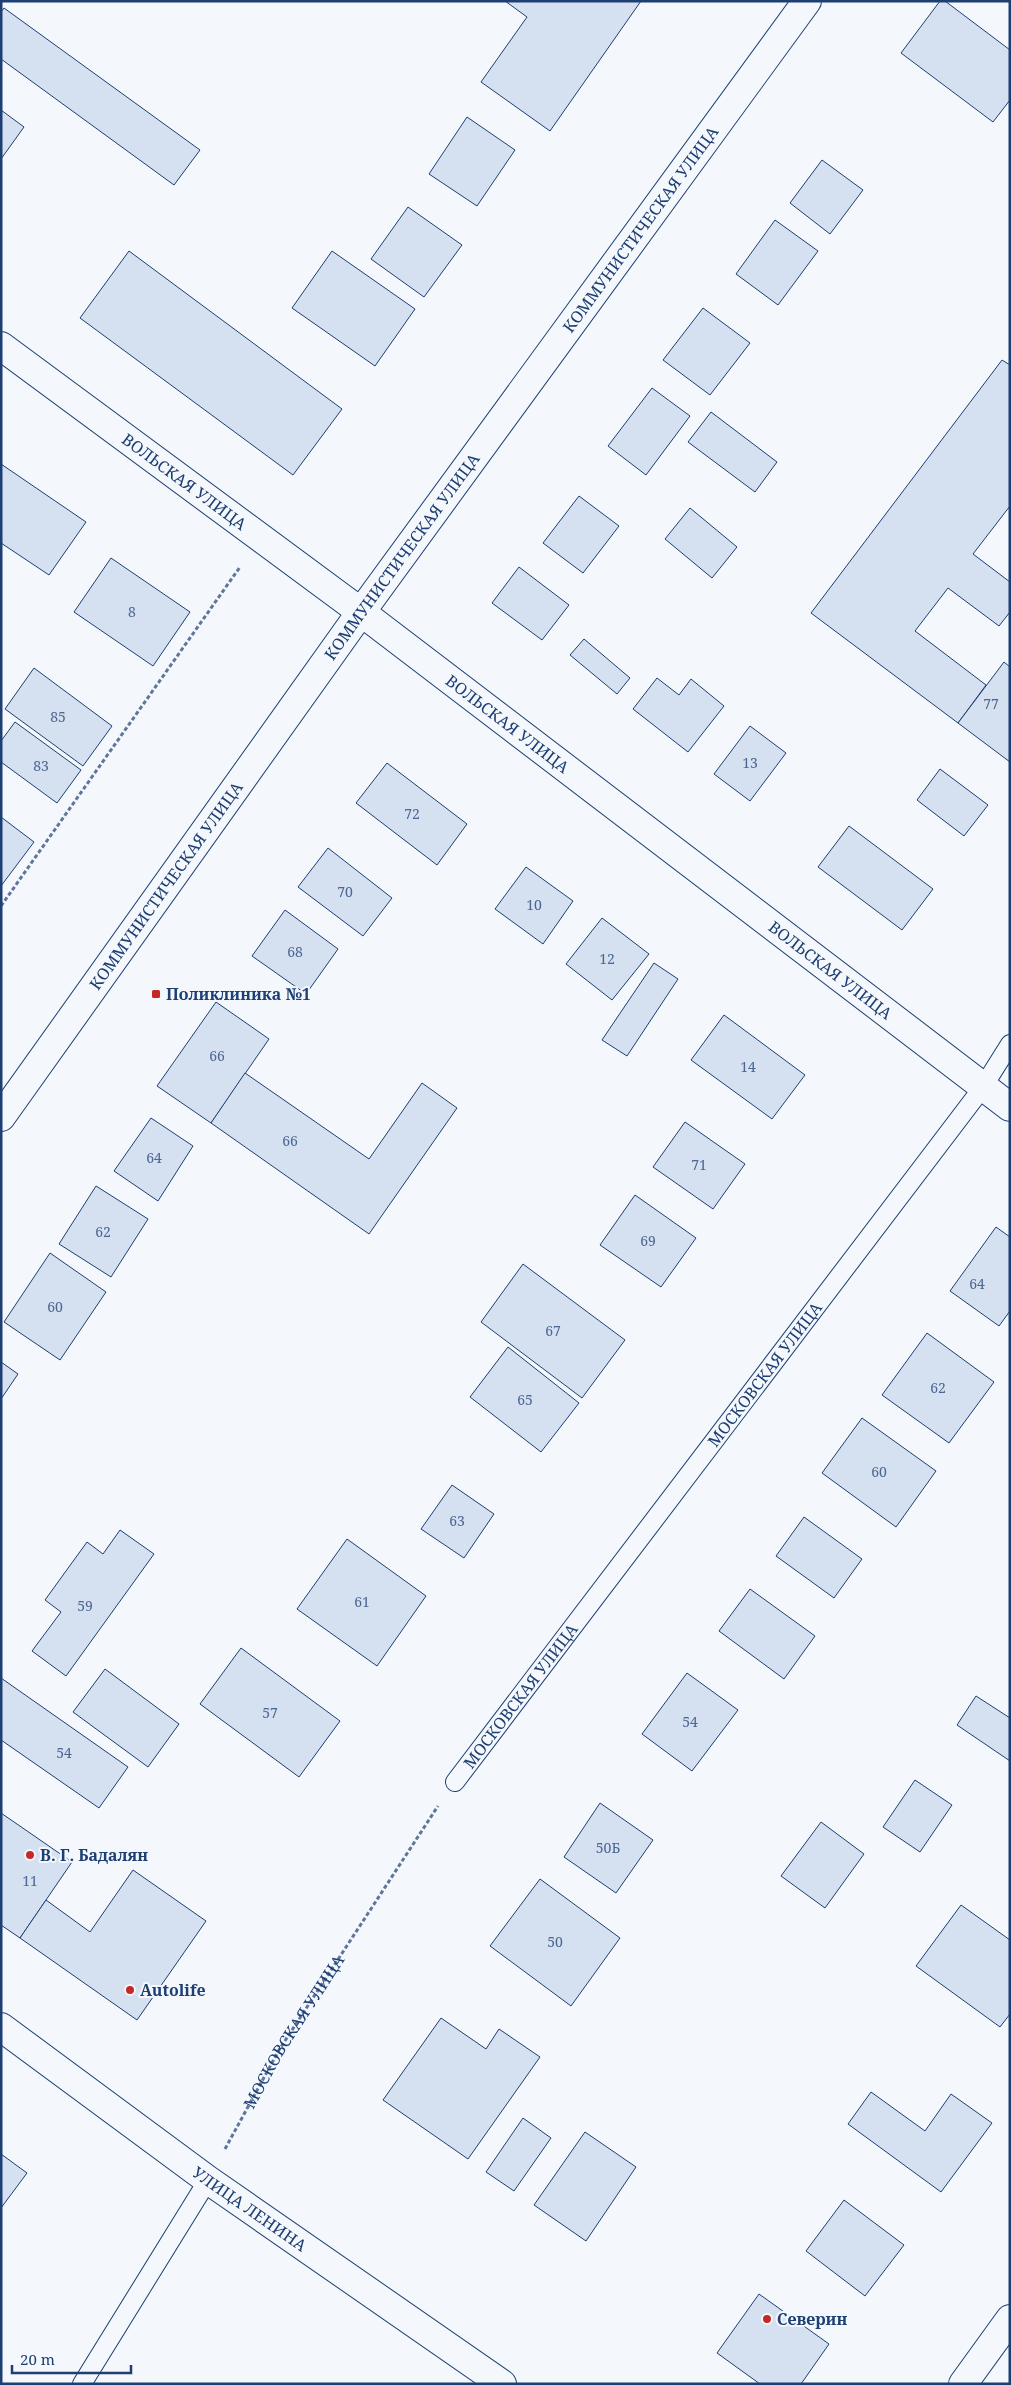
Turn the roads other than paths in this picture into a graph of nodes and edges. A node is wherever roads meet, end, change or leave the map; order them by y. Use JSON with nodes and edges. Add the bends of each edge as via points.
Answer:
{"nodes":[{"id":1,"x":807,"y":1,"type":"edge"},
{"id":2,"x":1,"y":346,"type":"edge"},
{"id":3,"x":361,"y":612,"type":"junction"},
{"id":4,"x":1010,"y":1044,"type":"edge"},
{"id":5,"x":983,"y":1087,"type":"junction"},
{"id":6,"x":1010,"y":1107,"type":"edge"},
{"id":7,"x":1,"y":1117,"type":"edge"},
{"id":8,"x":455,"y":1782,"type":"road end"},
{"id":9,"x":1,"y":2027,"type":"edge"},
{"id":10,"x":208,"y":2180,"type":"junction"},
{"id":11,"x":1010,"y":2319,"type":"edge"},
{"id":12,"x":82,"y":2384,"type":"edge"},
{"id":13,"x":502,"y":2384,"type":"edge"},
{"id":14,"x":963,"y":2384,"type":"edge"}],
"edges":[{"from":1,"to":3,"type":"main road","name":"КОММУНИСТИЧЕСКАЯ УЛИЦА"},
{"from":2,"to":3,"type":"main road","name":"ВОЛЬСКАЯ УЛИЦА"},
{"from":3,"to":5,"type":"main road","name":"ВОЛЬСКАЯ УЛИЦА"},
{"from":3,"to":7,"type":"main road","name":"КОММУНИСТИЧЕСКАЯ УЛИЦА"},
{"from":4,"to":5,"type":"lane","name":"МОСКОВСКАЯ УЛИЦА"},
{"from":5,"to":6,"type":"main road","name":"ВОЛЬСКАЯ УЛИЦА"},
{"from":5,"to":8,"type":"lane","name":"МОСКОВСКАЯ УЛИЦА"},
{"from":9,"to":10,"type":"main road","name":"УЛИЦА ЛЕНИНА"},
{"from":10,"to":12,"type":"lane"},
{"from":10,"to":13,"type":"main road","name":"УЛИЦА ЛЕНИНА"},
{"from":11,"to":14,"type":"main road"}]}
